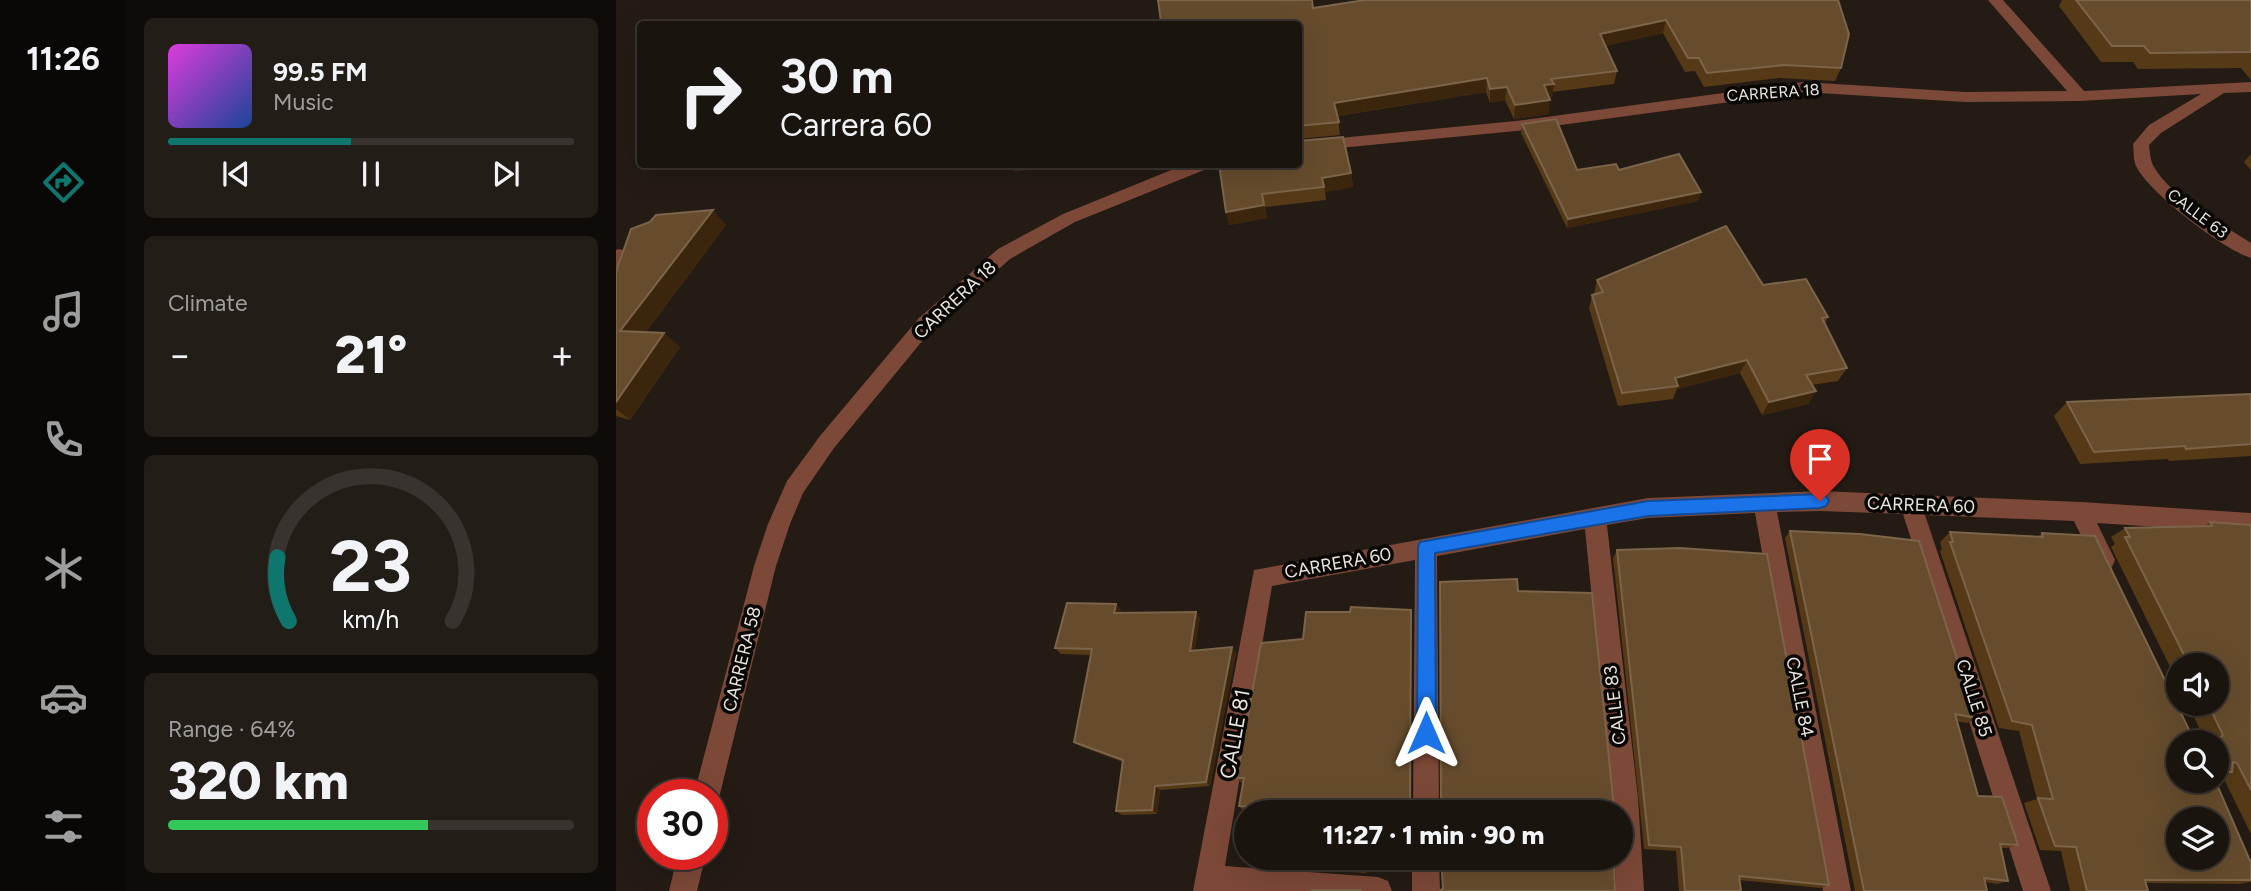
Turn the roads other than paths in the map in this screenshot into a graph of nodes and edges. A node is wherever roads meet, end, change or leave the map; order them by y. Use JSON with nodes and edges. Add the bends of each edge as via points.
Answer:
{"nodes":[{"id":1,"x":1995,"y":0,"type":"edge"},
{"id":2,"x":2251,"y":87,"type":"edge"},
{"id":3,"x":2221,"y":89,"type":"junction"},
{"id":4,"x":2080,"y":96,"type":"junction"},
{"id":5,"x":1302,"y":147,"type":"edge"},
{"id":6,"x":1193,"y":168,"type":"edge"},
{"id":7,"x":2242,"y":240,"type":"edge"},
{"id":8,"x":2251,"y":252,"type":"edge"},
{"id":9,"x":1764,"y":503,"type":"junction"},
{"id":10,"x":1912,"y":505,"type":"junction"},
{"id":11,"x":2081,"y":512,"type":"junction"},
{"id":12,"x":1595,"y":519,"type":"junction"},
{"id":13,"x":2251,"y":523,"type":"edge"},
{"id":14,"x":779,"y":524,"type":"joint"},
{"id":15,"x":1426,"y":547,"type":"junction"},
{"id":16,"x":1262,"y":577,"type":"joint"},
{"id":17,"x":2116,"y":584,"type":"edge"},
{"id":18,"x":711,"y":779,"type":"edge"},
{"id":19,"x":1426,"y":800,"type":"edge"},
{"id":20,"x":688,"y":870,"type":"edge"},
{"id":21,"x":1426,"y":870,"type":"edge"},
{"id":22,"x":1209,"y":885,"type":"edge"},
{"id":23,"x":683,"y":891,"type":"edge"},
{"id":24,"x":1378,"y":891,"type":"edge"},
{"id":25,"x":1426,"y":891,"type":"edge"},
{"id":26,"x":1630,"y":891,"type":"edge"},
{"id":27,"x":1837,"y":891,"type":"edge"},
{"id":28,"x":2037,"y":891,"type":"edge"}],
"edges":[{"from":1,"to":4,"type":"street"},
{"from":2,"to":3,"type":"street","name":"CARRERA 18"},
{"from":3,"to":4,"type":"street","name":"CARRERA 18"},
{"from":3,"to":7,"type":"street","name":"CALLE 63","via":[[2155,129],[2141,144],[2144,165],[2161,185],[2187,209]]},
{"from":4,"to":5,"type":"street","name":"CARRERA 18","via":[[1965,97],[1803,87],[1516,126]]},
{"from":6,"to":14,"type":"street","name":"CARRERA 18","via":[[1069,218],[1004,254],[926,323],[827,442],[795,488]]},
{"from":7,"to":8,"type":"street","name":"CALLE 63"},
{"from":9,"to":10,"type":"street","name":"CARRERA 60"},
{"from":9,"to":12,"type":"street","name":"CARRERA 60","via":[[1648,508]]},
{"from":9,"to":27,"type":"street","name":"CALLE 84"},
{"from":10,"to":11,"type":"street","name":"CARRERA 60"},
{"from":10,"to":28,"type":"street","name":"CALLE 85"},
{"from":11,"to":13,"type":"street","name":"CARRERA 60"},
{"from":11,"to":17,"type":"street"},
{"from":12,"to":15,"type":"street","name":"CARRERA 60"},
{"from":12,"to":26,"type":"street","name":"CALLE 83","via":[[1617,713]]},
{"from":14,"to":18,"type":"street","name":"CARRERA 58"},
{"from":15,"to":16,"type":"street","name":"CARRERA 60"},
{"from":15,"to":19,"type":"street"},
{"from":16,"to":22,"type":"street","name":"CALLE 81"},
{"from":20,"to":23,"type":"street"},
{"from":21,"to":25,"type":"street"},
{"from":22,"to":24,"type":"street"}]}
